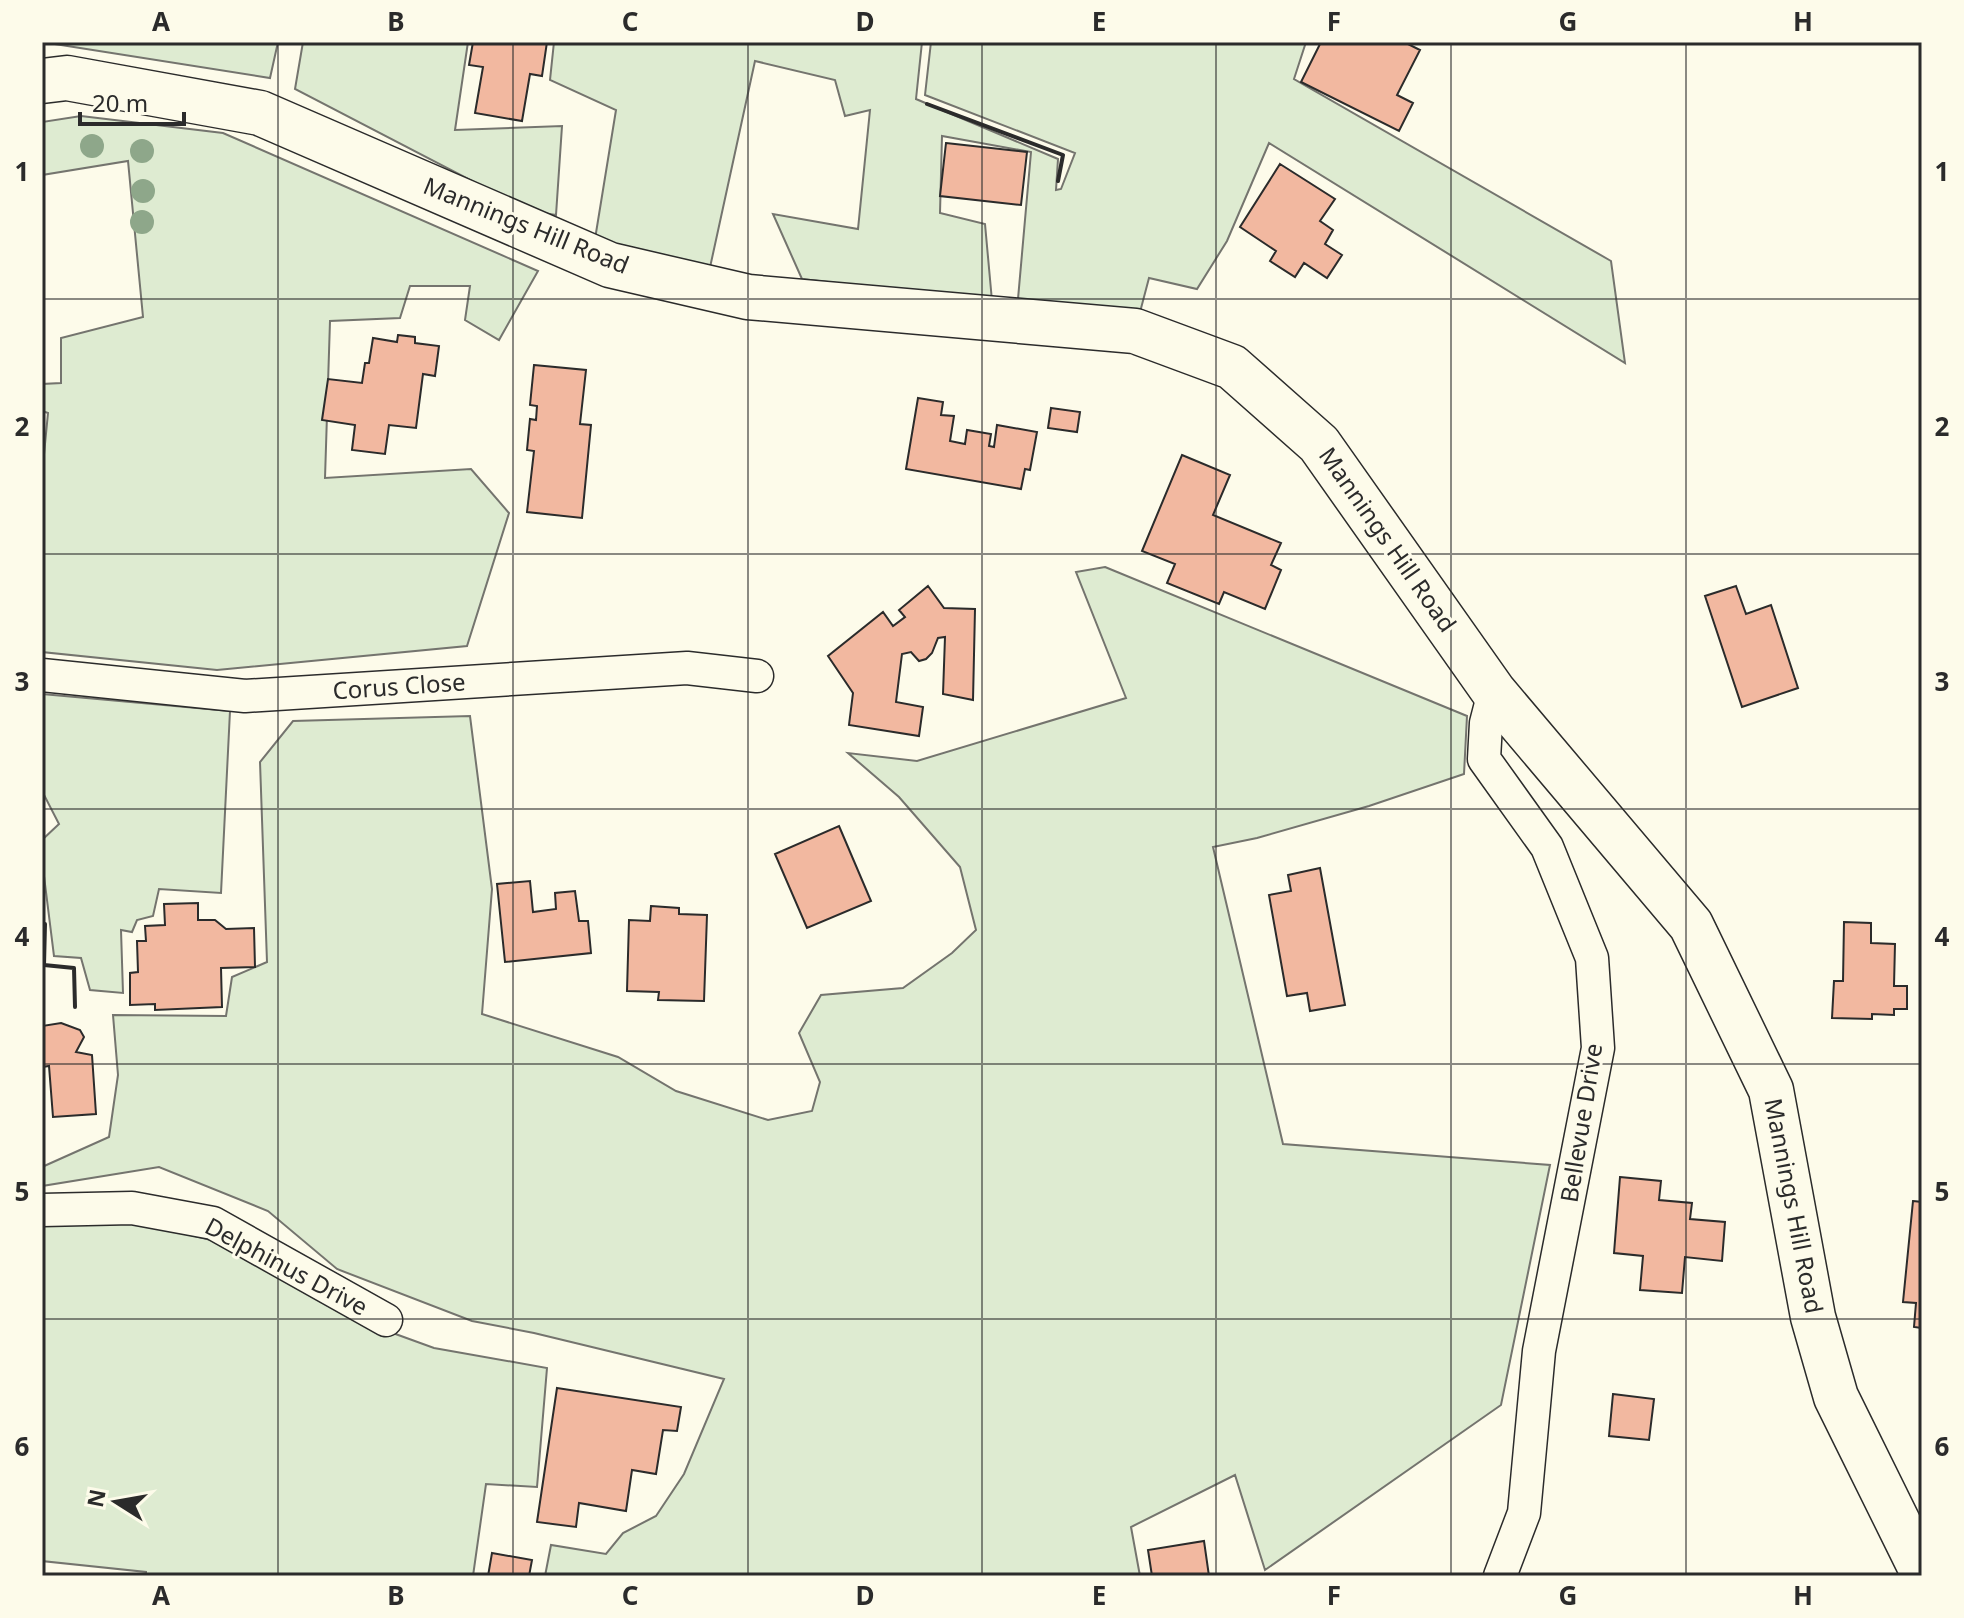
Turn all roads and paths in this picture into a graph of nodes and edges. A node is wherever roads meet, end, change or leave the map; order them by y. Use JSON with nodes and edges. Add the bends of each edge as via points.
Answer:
{"nodes":[{"id":1,"x":42,"y":81,"type":"edge"},
{"id":2,"x":42,"y":675,"type":"edge"},
{"id":3,"x":757,"y":676,"type":"dead end"},
{"id":4,"x":1494,"y":692,"type":"junction"},
{"id":5,"x":42,"y":1210,"type":"edge"},
{"id":6,"x":386,"y":1320,"type":"dead end"},
{"id":7,"x":1922,"y":1571,"type":"edge"},
{"id":8,"x":1500,"y":1576,"type":"edge"}],
"edges":[{"from":1,"to":4,"type":"main road","name":"Mannings Hill Road","via":[[67,78],[260,113],[610,265],[748,297],[1135,331],[1232,367],[1319,444]]},
{"from":2,"to":3,"type":"street","name":"Corus Close","via":[[245,696],[687,668]]},
{"from":4,"to":7,"type":"main road","name":"Mannings Hill Road","via":[[1691,925],[1758,1062],[1771,1090],[1813,1317],[1836,1397]]},
{"from":4,"to":8,"type":"street","name":"Bellevue Drive","via":[[1484,759],[1547,847],[1592,958],[1598,1048],[1539,1351],[1524,1513]]},
{"from":5,"to":6,"type":"street","name":"Delphinus Drive","via":[[132,1208],[213,1223]]}]}
